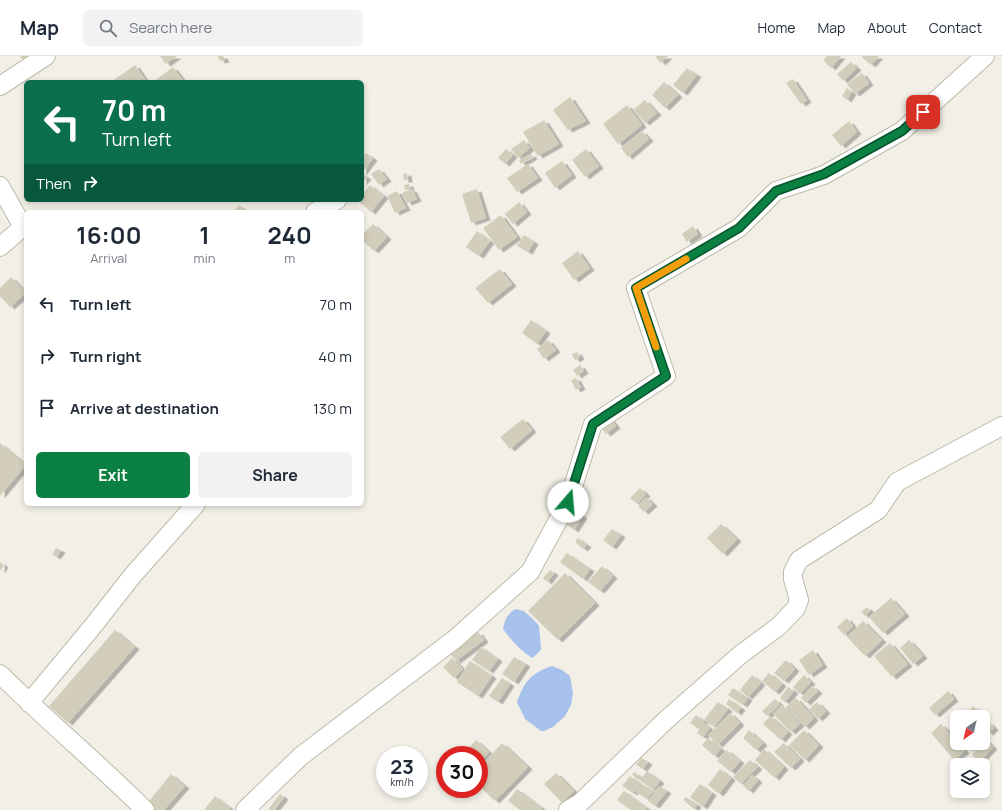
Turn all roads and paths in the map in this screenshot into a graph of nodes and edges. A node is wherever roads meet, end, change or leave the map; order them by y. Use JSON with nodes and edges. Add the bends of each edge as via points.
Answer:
{"nodes":[{"id":1,"x":46,"y":56,"type":"edge"},
{"id":2,"x":985,"y":56,"type":"edge"},
{"id":3,"x":0,"y":86,"type":"edge"},
{"id":4,"x":0,"y":186,"type":"edge"},
{"id":5,"x":333,"y":202,"type":"edge"},
{"id":6,"x":319,"y":210,"type":"edge"},
{"id":7,"x":0,"y":247,"type":"edge"},
{"id":8,"x":1002,"y":426,"type":"edge"},
{"id":9,"x":194,"y":506,"type":"edge"},
{"id":10,"x":0,"y":674,"type":"edge"},
{"id":11,"x":29,"y":703,"type":"junction"},
{"id":12,"x":145,"y":810,"type":"edge"},
{"id":13,"x":245,"y":810,"type":"edge"},
{"id":14,"x":568,"y":810,"type":"edge"}],
"edges":[{"from":1,"to":3,"type":"street"},
{"from":2,"to":13,"type":"street","via":[[902,131],[824,174],[776,191],[739,228],[636,288],[666,376],[593,424],[568,502],[530,572],[455,639],[302,756]]},
{"from":4,"to":7,"type":"street","via":[[23,227]]},
{"from":5,"to":6,"type":"street"},
{"from":8,"to":14,"type":"street","via":[[896,482],[878,510],[798,560],[793,572],[799,600],[796,608],[779,626],[740,654],[672,715],[580,803]]},
{"from":9,"to":11,"type":"street","via":[[133,575]]},
{"from":10,"to":11,"type":"street"},
{"from":11,"to":12,"type":"street"}]}
